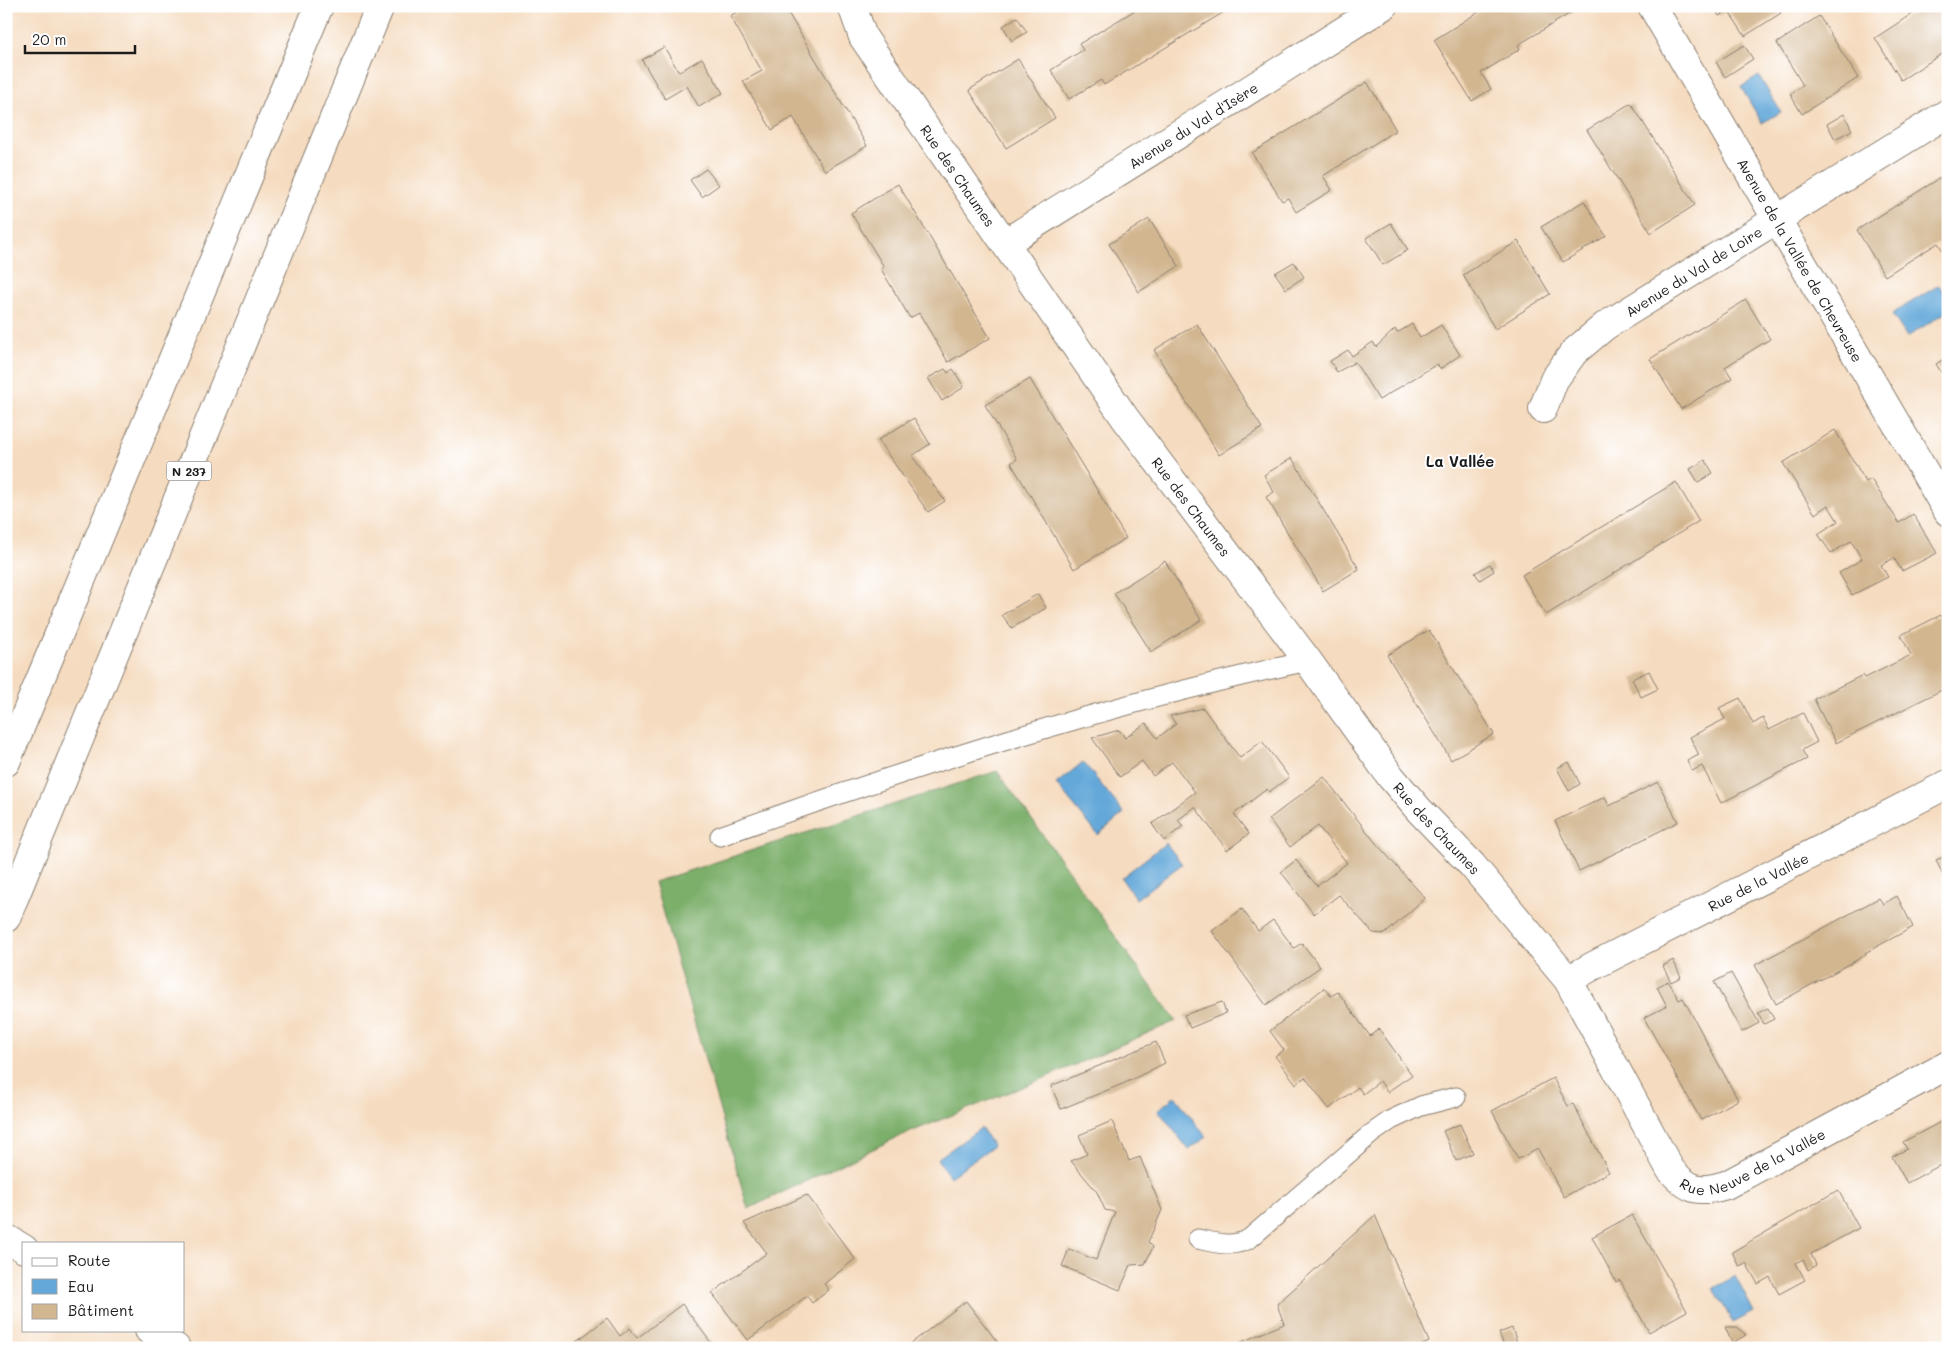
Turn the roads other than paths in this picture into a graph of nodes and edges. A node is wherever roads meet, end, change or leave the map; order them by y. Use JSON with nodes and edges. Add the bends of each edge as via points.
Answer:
{"nodes":[{"id":1,"x":852,"y":6,"type":"edge"},
{"id":2,"x":1383,"y":6,"type":"edge"},
{"id":3,"x":1652,"y":6,"type":"edge"},
{"id":4,"x":318,"y":7,"type":"edge"},
{"id":5,"x":376,"y":15,"type":"edge"},
{"id":6,"x":1948,"y":113,"type":"edge"},
{"id":7,"x":1776,"y":219,"type":"junction"},
{"id":8,"x":1005,"y":243,"type":"junction"},
{"id":9,"x":1543,"y":410,"type":"dead end"},
{"id":10,"x":1948,"y":512,"type":"edge"},
{"id":11,"x":1308,"y":661,"type":"junction"},
{"id":12,"x":6,"y":762,"type":"edge"},
{"id":13,"x":1948,"y":784,"type":"edge"},
{"id":14,"x":720,"y":836,"type":"dead end"},
{"id":15,"x":6,"y":918,"type":"edge"},
{"id":16,"x":1568,"y":980,"type":"junction"},
{"id":17,"x":1948,"y":1065,"type":"edge"},
{"id":18,"x":1456,"y":1097,"type":"dead end"},
{"id":19,"x":6,"y":1238,"type":"edge"},
{"id":20,"x":1198,"y":1240,"type":"dead end"},
{"id":21,"x":22,"y":1248,"type":"edge"},
{"id":22,"x":152,"y":1332,"type":"edge"},
{"id":23,"x":176,"y":1348,"type":"edge"}],
"edges":[{"from":1,"to":8,"type":"main road","name":"Rue des Chaumes","via":[[863,36]]},
{"from":2,"to":8,"type":"main road","name":"Avenue du Val d'Isère"},
{"from":3,"to":7,"type":"main road","name":"Avenue de la Vallée de Chevreuse"},
{"from":4,"to":12,"type":"main road"},
{"from":5,"to":15,"type":"main road","number":"N 237"},
{"from":6,"to":7,"type":"main road","name":"Avenue du Val de Loire"},
{"from":7,"to":9,"type":"main road","name":"Avenue du Val de Loire","via":[[1605,326],[1574,352],[1554,380]]},
{"from":7,"to":10,"type":"main road","name":"Avenue de la Vallée de Chevreuse"},
{"from":8,"to":11,"type":"main road","name":"Rue des Chaumes","via":[[1125,418]]},
{"from":11,"to":14,"type":"lane","via":[[1241,675],[1056,724],[940,760]]},
{"from":11,"to":16,"type":"main road","name":"Rue des Chaumes","via":[[1391,777],[1472,865]]},
{"from":13,"to":16,"type":"main road","name":"Rue de la Vallée"},
{"from":16,"to":17,"type":"main road","name":"Rue Neuve de la Vallée","via":[[1670,1169],[1680,1181],[1694,1188],[1707,1190],[1726,1184]]},
{"from":18,"to":20,"type":"lane","via":[[1421,1106],[1378,1129],[1240,1244]]},
{"from":19,"to":21,"type":"main road"},
{"from":22,"to":23,"type":"main road"}]}
